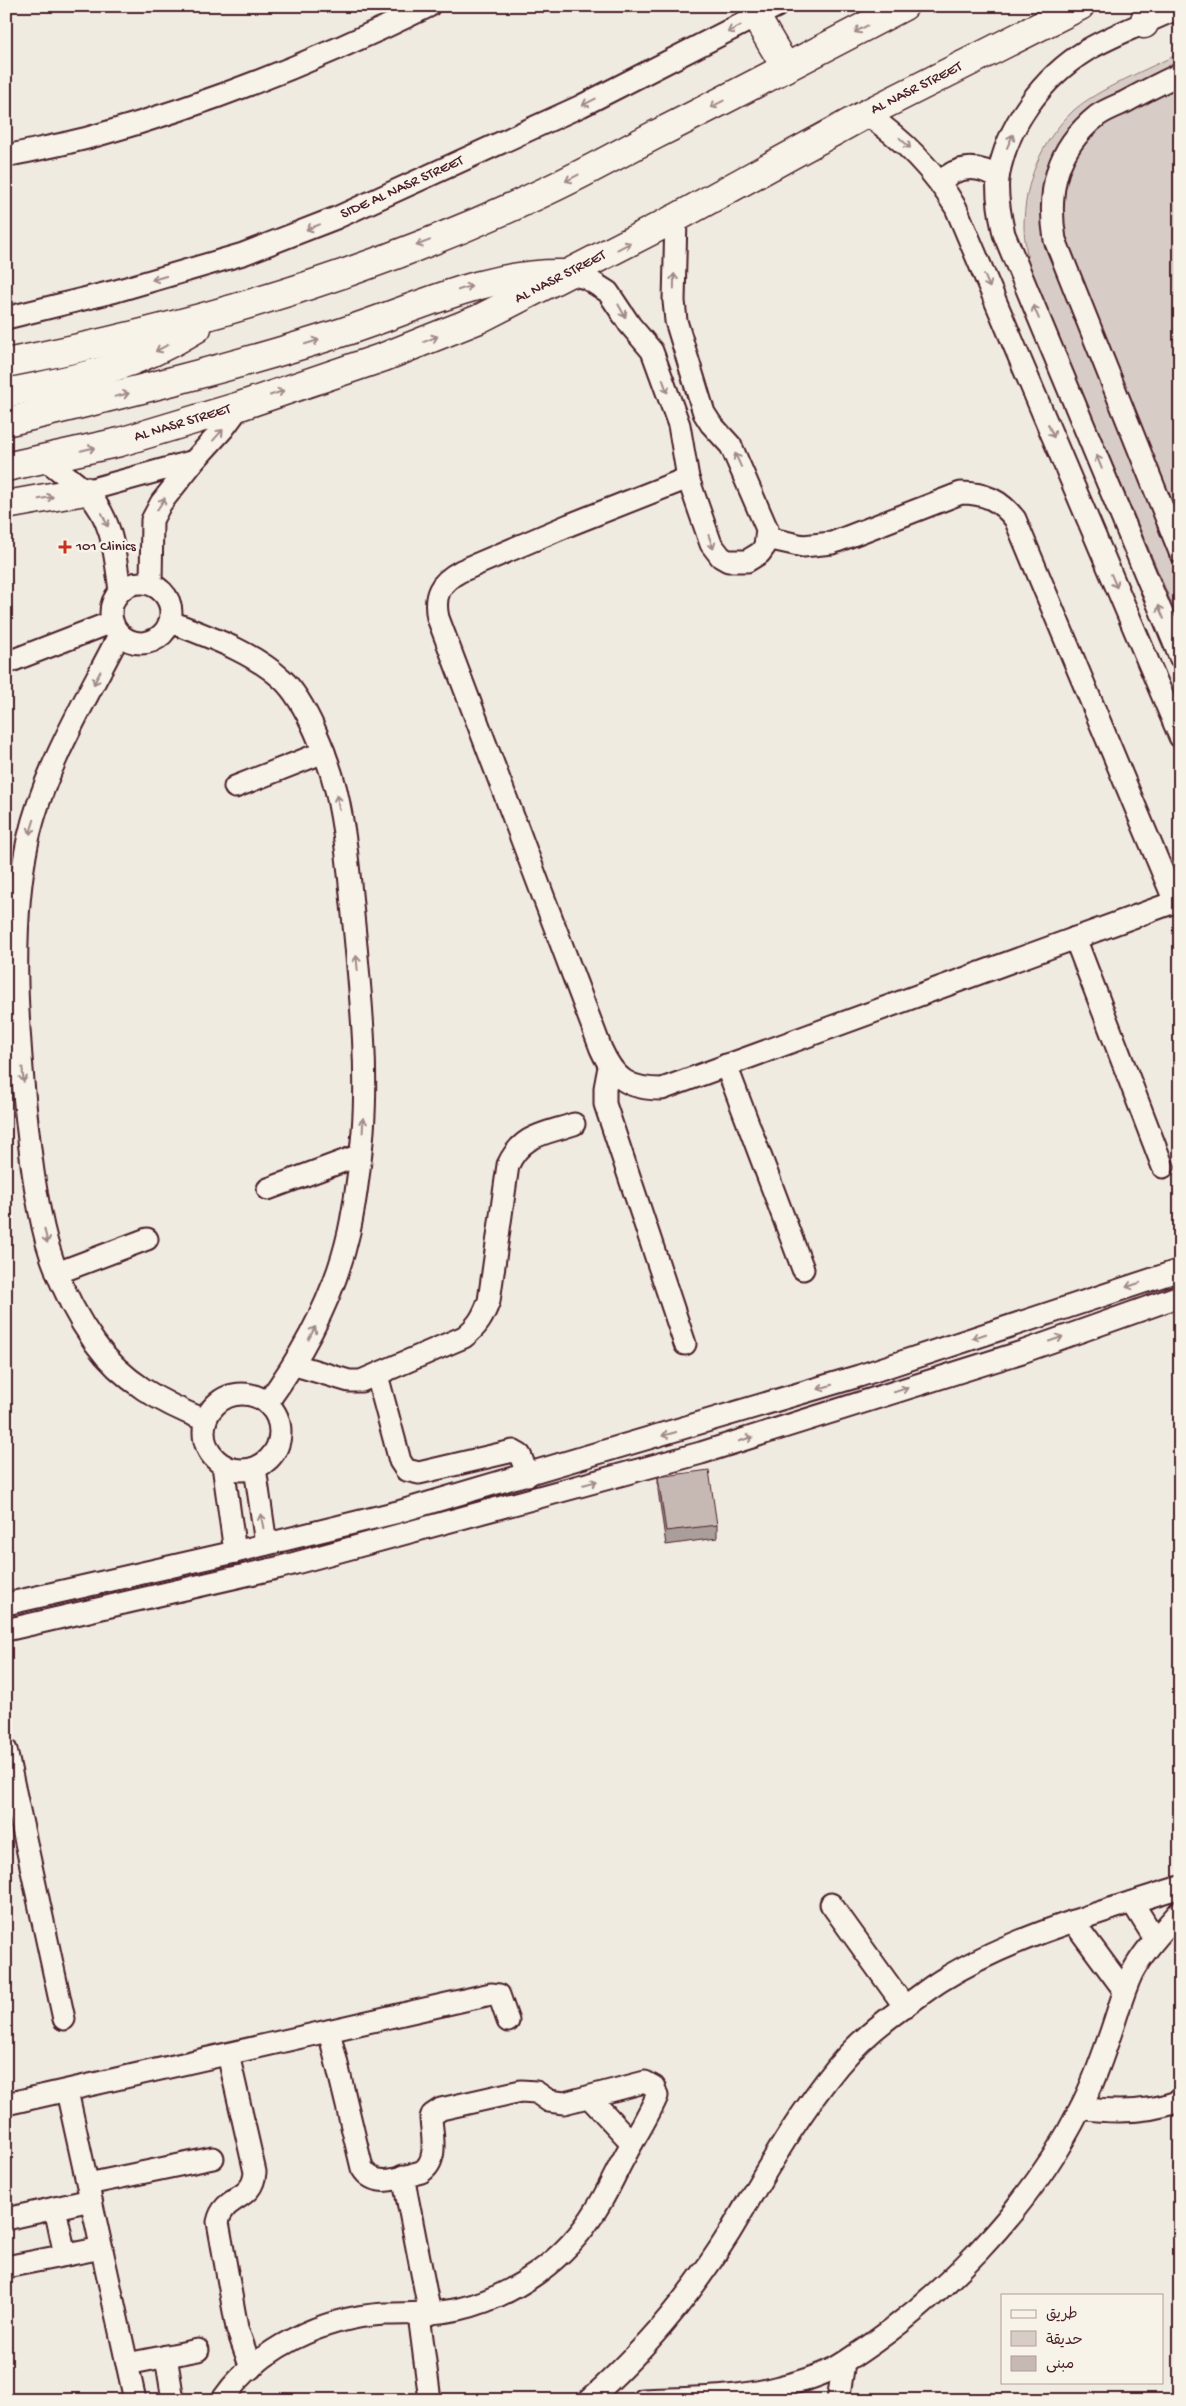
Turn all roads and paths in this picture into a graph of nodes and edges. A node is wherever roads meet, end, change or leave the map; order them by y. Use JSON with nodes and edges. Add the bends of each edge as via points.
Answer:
{"nodes":[{"id":1,"x":429,"y":6,"type":"edge"},
{"id":2,"x":904,"y":6,"type":"edge"},
{"id":3,"x":1080,"y":6,"type":"edge"},
{"id":4,"x":1180,"y":7,"type":"edge"},
{"id":5,"x":767,"y":12,"type":"edge"},
{"id":6,"x":1147,"y":15,"type":"edge"},
{"id":7,"x":786,"y":68,"type":"junction"},
{"id":8,"x":1180,"y":74,"type":"edge"},
{"id":9,"x":866,"y":114,"type":"junction"},
{"id":10,"x":6,"y":156,"type":"edge"},
{"id":11,"x":998,"y":178,"type":"junction"},
{"id":12,"x":940,"y":182,"type":"junction"},
{"id":13,"x":676,"y":218,"type":"junction"},
{"id":14,"x":570,"y":274,"type":"junction"},
{"id":15,"x":218,"y":312,"type":"junction"},
{"id":16,"x":6,"y":318,"type":"edge"},
{"id":17,"x":679,"y":329,"type":"junction"},
{"id":18,"x":646,"y":342,"type":"junction"},
{"id":19,"x":6,"y":363,"type":"edge"},
{"id":20,"x":6,"y":393,"type":"edge"},
{"id":21,"x":240,"y":406,"type":"junction"},
{"id":22,"x":6,"y":422,"type":"edge"},
{"id":23,"x":711,"y":424,"type":"junction"},
{"id":24,"x":681,"y":435,"type":"junction"},
{"id":25,"x":45,"y":459,"type":"junction"},
{"id":26,"x":194,"y":462,"type":"junction"},
{"id":27,"x":6,"y":467,"type":"edge"},
{"id":28,"x":688,"y":478,"type":"junction"},
{"id":29,"x":85,"y":491,"type":"junction"},
{"id":30,"x":6,"y":505,"type":"edge"},
{"id":31,"x":767,"y":538,"type":"junction"},
{"id":32,"x":1180,"y":552,"type":"edge"},
{"id":33,"x":151,"y":584,"type":"junction"},
{"id":34,"x":120,"y":591,"type":"junction"},
{"id":35,"x":171,"y":622,"type":"junction"},
{"id":36,"x":115,"y":628,"type":"junction"},
{"id":37,"x":1180,"y":657,"type":"edge"},
{"id":38,"x":6,"y":663,"type":"edge"},
{"id":39,"x":1180,"y":737,"type":"edge"},
{"id":40,"x":324,"y":752,"type":"junction"},
{"id":41,"x":235,"y":787,"type":"dead end"},
{"id":42,"x":1177,"y":901,"type":"edge"},
{"id":43,"x":1076,"y":938,"type":"junction"},
{"id":44,"x":726,"y":1065,"type":"junction"},
{"id":45,"x":609,"y":1068,"type":"junction"},
{"id":46,"x":574,"y":1124,"type":"dead end"},
{"id":47,"x":360,"y":1155,"type":"junction"},
{"id":48,"x":1163,"y":1168,"type":"dead end"},
{"id":49,"x":268,"y":1189,"type":"dead end"},
{"id":50,"x":147,"y":1239,"type":"dead end"},
{"id":51,"x":803,"y":1269,"type":"dead end"},
{"id":52,"x":1180,"y":1270,"type":"edge"},
{"id":53,"x":57,"y":1273,"type":"junction"},
{"id":54,"x":1180,"y":1296,"type":"edge"},
{"id":55,"x":685,"y":1344,"type":"dead end"},
{"id":56,"x":295,"y":1365,"type":"junction"},
{"id":57,"x":377,"y":1375,"type":"junction"},
{"id":58,"x":267,"y":1403,"type":"junction"},
{"id":59,"x":205,"y":1420,"type":"junction"},
{"id":60,"x":223,"y":1465,"type":"junction"},
{"id":61,"x":255,"y":1468,"type":"junction"},
{"id":62,"x":531,"y":1474,"type":"junction"},
{"id":63,"x":543,"y":1496,"type":"junction"},
{"id":64,"x":266,"y":1544,"type":"junction"},
{"id":65,"x":235,"y":1552,"type":"junction"},
{"id":66,"x":6,"y":1604,"type":"edge"},
{"id":67,"x":6,"y":1630,"type":"edge"},
{"id":68,"x":6,"y":1750,"type":"edge"},
{"id":69,"x":1180,"y":1887,"type":"edge"},
{"id":70,"x":1132,"y":1902,"type":"junction"},
{"id":71,"x":831,"y":1904,"type":"dead end"},
{"id":72,"x":1180,"y":1911,"type":"edge"},
{"id":73,"x":1073,"y":1921,"type":"junction"},
{"id":74,"x":1155,"y":1939,"type":"junction"},
{"id":75,"x":1124,"y":1990,"type":"junction"},
{"id":76,"x":905,"y":2007,"type":"junction"},
{"id":77,"x":64,"y":2019,"type":"dead end"},
{"id":78,"x":508,"y":2021,"type":"dead end"},
{"id":79,"x":329,"y":2031,"type":"junction"},
{"id":80,"x":228,"y":2054,"type":"junction"},
{"id":81,"x":68,"y":2091,"type":"junction"},
{"id":82,"x":589,"y":2097,"type":"junction"},
{"id":83,"x":1180,"y":2101,"type":"edge"},
{"id":84,"x":6,"y":2104,"type":"edge"},
{"id":85,"x":1081,"y":2108,"type":"junction"},
{"id":86,"x":632,"y":2143,"type":"junction"},
{"id":87,"x":213,"y":2158,"type":"dead end"},
{"id":88,"x":403,"y":2176,"type":"junction"},
{"id":89,"x":90,"y":2192,"type":"junction"},
{"id":90,"x":55,"y":2208,"type":"junction"},
{"id":91,"x":6,"y":2219,"type":"edge"},
{"id":92,"x":102,"y":2248,"type":"junction"},
{"id":93,"x":65,"y":2255,"type":"junction"},
{"id":94,"x":6,"y":2267,"type":"edge"},
{"id":95,"x":424,"y":2314,"type":"junction"},
{"id":96,"x":198,"y":2350,"type":"dead end"},
{"id":97,"x":166,"y":2356,"type":"junction"},
{"id":98,"x":844,"y":2363,"type":"junction"},
{"id":99,"x":128,"y":2364,"type":"junction"},
{"id":100,"x":251,"y":2368,"type":"junction"},
{"id":101,"x":745,"y":2398,"type":"edge"},
{"id":102,"x":135,"y":2400,"type":"edge"},
{"id":103,"x":172,"y":2400,"type":"edge"},
{"id":104,"x":222,"y":2400,"type":"edge"},
{"id":105,"x":430,"y":2400,"type":"edge"},
{"id":106,"x":589,"y":2400,"type":"edge"},
{"id":107,"x":643,"y":2400,"type":"edge"},
{"id":108,"x":838,"y":2400,"type":"edge"}],
"edges":[{"from":1,"to":10,"type":"street","via":[[230,93],[98,136]]},
{"from":2,"to":7,"type":"main road","one_way":true},
{"from":3,"to":9,"type":"main road","name":"AL NASR STREET"},
{"from":4,"to":6,"type":"street"},
{"from":5,"to":7,"type":"main road"},
{"from":5,"to":16,"type":"street","name":"SIDE AL NASR STREET","one_way":true,"via":[[581,106],[336,218],[243,254],[116,291]]},
{"from":11,"to":6,"type":"street","one_way":true,"via":[[1006,147],[1038,92],[1087,50]]},
{"from":7,"to":15,"type":"main road","one_way":true,"via":[[514,206],[381,259]]},
{"from":8,"to":32,"type":"street","via":[[1099,115],[1078,134],[1063,158],[1054,184],[1051,213],[1055,240]]},
{"from":9,"to":12,"type":"street","one_way":true,"via":[[914,151]]},
{"from":9,"to":13,"type":"main road","name":"AL NASR STREET"},
{"from":11,"to":12,"type":"street","via":[[984,169],[967,167],[947,175]]},
{"from":37,"to":11,"type":"street","one_way":true,"via":[[1004,234]]},
{"from":12,"to":39,"type":"street","one_way":true,"via":[[956,208]]},
{"from":14,"to":13,"type":"main road","name":"AL NASR STREET","one_way":true},
{"from":17,"to":13,"type":"street","one_way":true,"via":[[674,301]]},
{"from":14,"to":18,"type":"street","one_way":true,"via":[[586,278],[608,292]]},
{"from":21,"to":14,"type":"main road","name":"AL NASR STREET","one_way":true,"via":[[432,339]]},
{"from":22,"to":14,"type":"main road","one_way":true,"via":[[162,385],[260,357],[344,332],[466,287],[544,274]]},
{"from":15,"to":19,"type":"main road","via":[[126,337]]},
{"from":15,"to":20,"type":"main road","one_way":true,"via":[[176,341],[131,362],[73,381]]},
{"from":17,"to":18,"type":"street"},
{"from":17,"to":23,"type":"street","via":[[704,413]]},
{"from":18,"to":24,"type":"street","one_way":true,"via":[[656,360]]},
{"from":25,"to":21,"type":"main road","name":"AL NASR STREET","one_way":true,"via":[[120,442]]},
{"from":26,"to":21,"type":"street","one_way":true},
{"from":23,"to":24,"type":"street"},
{"from":31,"to":23,"type":"street","one_way":true,"via":[[765,521],[731,446]]},
{"from":24,"to":28,"type":"street"},
{"from":25,"to":27,"type":"main road","name":"AL NASR STREET"},
{"from":25,"to":29,"type":"street"},
{"from":26,"to":29,"type":"street"},
{"from":33,"to":26,"type":"street","one_way":true,"via":[[152,520],[161,503]]},
{"from":28,"to":31,"type":"street","one_way":true,"via":[[711,544],[721,557],[737,562],[753,559]]},
{"from":28,"to":45,"type":"street","via":[[461,571],[438,589],[435,604]]},
{"from":30,"to":29,"type":"main road","one_way":true},
{"from":29,"to":34,"type":"street","one_way":true,"via":[[100,509],[111,535]]},
{"from":31,"to":42,"type":"street","via":[[803,546],[832,543],[961,492],[977,492],[1005,506],[1015,518]]},
{"from":33,"to":34,"type":"street","via":[[134,583]]},
{"from":33,"to":35,"type":"street","via":[[164,592],[172,606]]},
{"from":34,"to":36,"type":"street","via":[[110,612]]},
{"from":35,"to":36,"type":"street","via":[[163,636],[149,644],[132,643]]},
{"from":35,"to":40,"type":"street","via":[[225,644],[282,679],[298,699]]},
{"from":36,"to":38,"type":"street"},
{"from":36,"to":53,"type":"street","one_way":true,"via":[[42,794],[28,838],[20,885],[18,1001],[22,1070],[39,1208]]},
{"from":40,"to":41,"type":"street"},
{"from":47,"to":40,"type":"street","one_way":true,"via":[[364,1076],[349,872],[336,790]]},
{"from":42,"to":43,"type":"street"},
{"from":43,"to":44,"type":"street"},
{"from":43,"to":48,"type":"street"},
{"from":44,"to":45,"type":"street","via":[[662,1089],[642,1089],[624,1081]]},
{"from":44,"to":51,"type":"street"},
{"from":45,"to":55,"type":"street","via":[[605,1104]]},
{"from":46,"to":57,"type":"street","via":[[523,1142],[514,1152],[508,1165],[489,1301],[476,1328],[464,1337]]},
{"from":47,"to":49,"type":"street"},
{"from":56,"to":47,"type":"street","one_way":true,"via":[[318,1323],[335,1279],[348,1234]]},
{"from":50,"to":53,"type":"street"},
{"from":52,"to":62,"type":"street","one_way":true,"via":[[860,1376]]},
{"from":53,"to":59,"type":"street","via":[[90,1336],[118,1369],[144,1390]]},
{"from":63,"to":54,"type":"street","one_way":true,"via":[[730,1444],[1022,1352]]},
{"from":56,"to":57,"type":"street","via":[[349,1381],[361,1381]]},
{"from":56,"to":58,"type":"street"},
{"from":57,"to":62,"type":"street","via":[[400,1461],[406,1470],[419,1473],[513,1451],[520,1455]]},
{"from":58,"to":59,"type":"street","via":[[250,1394],[232,1395],[215,1404]]},
{"from":58,"to":61,"type":"street","via":[[279,1422],[278,1444],[265,1462]]},
{"from":59,"to":60,"type":"street","via":[[208,1451]]},
{"from":60,"to":61,"type":"street","via":[[244,1470]]},
{"from":60,"to":65,"type":"street"},
{"from":64,"to":61,"type":"street","one_way":true},
{"from":62,"to":63,"type":"street"},
{"from":62,"to":64,"type":"street","via":[[398,1512]]},
{"from":63,"to":67,"type":"street","via":[[282,1567]]},
{"from":64,"to":65,"type":"street"},
{"from":65,"to":66,"type":"street"},
{"from":68,"to":77,"type":"street"},
{"from":69,"to":70,"type":"street"},
{"from":70,"to":73,"type":"street"},
{"from":70,"to":74,"type":"street"},
{"from":71,"to":76,"type":"street"},
{"from":72,"to":74,"type":"street"},
{"from":73,"to":75,"type":"street"},
{"from":73,"to":76,"type":"street","via":[[942,1980]]},
{"from":74,"to":75,"type":"street"},
{"from":75,"to":85,"type":"street","via":[[1111,2034]]},
{"from":76,"to":106,"type":"street","via":[[880,2024],[840,2064],[788,2135],[729,2234],[696,2281],[662,2326]]},
{"from":78,"to":79,"type":"street","via":[[502,1998],[495,1993]]},
{"from":79,"to":80,"type":"street"},
{"from":79,"to":88,"type":"street","via":[[362,2168],[366,2175],[378,2181]]},
{"from":80,"to":81,"type":"street"},
{"from":80,"to":100,"type":"street","via":[[255,2172],[248,2192],[229,2202],[218,2222],[237,2328]]},
{"from":81,"to":84,"type":"street"},
{"from":81,"to":89,"type":"street"},
{"from":82,"to":86,"type":"street"},
{"from":82,"to":86,"type":"street","via":[[640,2082],[654,2087],[657,2096]]},
{"from":82,"to":88,"type":"street","via":[[555,2103],[536,2092],[521,2091],[441,2108],[431,2118],[431,2163],[421,2172]]},
{"from":83,"to":85,"type":"street","via":[[1137,2111]]},
{"from":85,"to":98,"type":"street","via":[[1034,2183],[998,2229],[957,2272],[907,2316]]},
{"from":86,"to":95,"type":"street","via":[[596,2210],[560,2255],[513,2288],[486,2301]]},
{"from":87,"to":89,"type":"street"},
{"from":88,"to":95,"type":"street"},
{"from":89,"to":90,"type":"street"},
{"from":89,"to":92,"type":"street"},
{"from":90,"to":91,"type":"street"},
{"from":90,"to":93,"type":"street"},
{"from":92,"to":93,"type":"street"},
{"from":92,"to":99,"type":"street"},
{"from":93,"to":94,"type":"street"},
{"from":95,"to":100,"type":"street","via":[[385,2314],[337,2322],[291,2340]]},
{"from":95,"to":105,"type":"street"},
{"from":96,"to":97,"type":"street"},
{"from":97,"to":99,"type":"street"},
{"from":97,"to":103,"type":"street"},
{"from":98,"to":101,"type":"street"},
{"from":98,"to":108,"type":"street"},
{"from":99,"to":102,"type":"street"},
{"from":100,"to":104,"type":"street"},
{"from":101,"to":107,"type":"street"}]}
